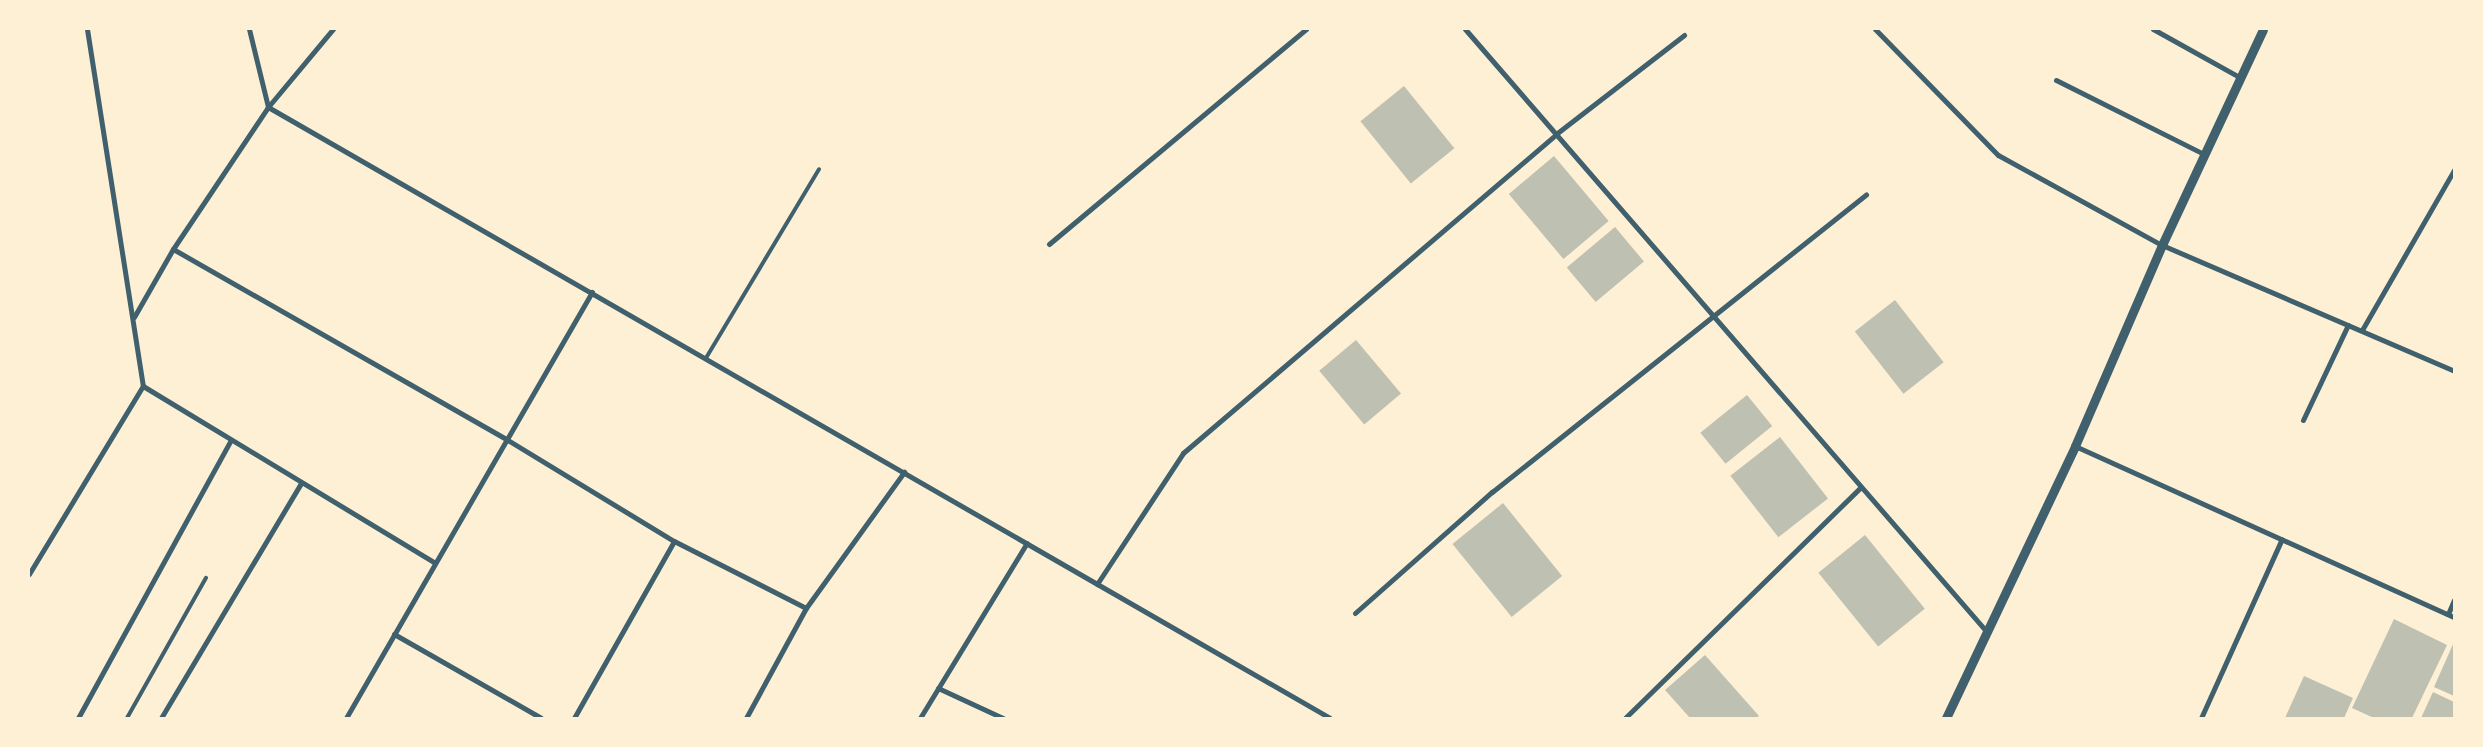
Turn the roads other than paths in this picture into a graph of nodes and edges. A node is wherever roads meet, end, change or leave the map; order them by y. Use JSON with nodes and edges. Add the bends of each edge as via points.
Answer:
{"nodes":[{"id":1,"x":87,"y":29,"type":"edge"},
{"id":2,"x":249,"y":29,"type":"edge"},
{"id":3,"x":333,"y":29,"type":"edge"},
{"id":4,"x":1306,"y":29,"type":"edge"},
{"id":5,"x":1465,"y":29,"type":"edge"},
{"id":6,"x":1876,"y":29,"type":"edge"},
{"id":7,"x":2153,"y":29,"type":"edge"},
{"id":8,"x":2263,"y":29,"type":"edge"},
{"id":9,"x":1684,"y":35,"type":"dead end"},
{"id":10,"x":2241,"y":78,"type":"junction"},
{"id":11,"x":2056,"y":80,"type":"dead end"},
{"id":12,"x":268,"y":107,"type":"junction"},
{"id":13,"x":1556,"y":134,"type":"junction"},
{"id":14,"x":2204,"y":154,"type":"junction"},
{"id":15,"x":819,"y":169,"type":"dead end"},
{"id":16,"x":2454,"y":170,"type":"edge"},
{"id":17,"x":1866,"y":194,"type":"dead end"},
{"id":18,"x":1050,"y":244,"type":"dead end"},
{"id":19,"x":2162,"y":245,"type":"junction"},
{"id":20,"x":173,"y":249,"type":"junction"},
{"id":21,"x":592,"y":292,"type":"junction"},
{"id":22,"x":1714,"y":315,"type":"junction"},
{"id":23,"x":134,"y":317,"type":"junction"},
{"id":24,"x":2348,"y":325,"type":"junction"},
{"id":25,"x":2362,"y":330,"type":"junction"},
{"id":26,"x":706,"y":358,"type":"junction"},
{"id":27,"x":2454,"y":371,"type":"edge"},
{"id":28,"x":143,"y":386,"type":"junction"},
{"id":29,"x":2303,"y":420,"type":"dead end"},
{"id":30,"x":506,"y":439,"type":"junction"},
{"id":31,"x":230,"y":441,"type":"junction"},
{"id":32,"x":2075,"y":446,"type":"junction"},
{"id":33,"x":904,"y":472,"type":"junction"},
{"id":34,"x":301,"y":483,"type":"junction"},
{"id":35,"x":1861,"y":487,"type":"junction"},
{"id":36,"x":2282,"y":539,"type":"junction"},
{"id":37,"x":674,"y":541,"type":"junction"},
{"id":38,"x":1027,"y":543,"type":"junction"},
{"id":39,"x":435,"y":562,"type":"junction"},
{"id":40,"x":29,"y":574,"type":"edge"},
{"id":41,"x":206,"y":578,"type":"dead end"},
{"id":42,"x":1097,"y":584,"type":"junction"},
{"id":43,"x":2454,"y":600,"type":"edge"},
{"id":44,"x":806,"y":608,"type":"junction"},
{"id":45,"x":1354,"y":613,"type":"dead end"},
{"id":46,"x":2448,"y":614,"type":"junction"},
{"id":47,"x":2454,"y":617,"type":"edge"},
{"id":48,"x":1987,"y":632,"type":"junction"},
{"id":49,"x":394,"y":634,"type":"junction"},
{"id":50,"x":938,"y":688,"type":"junction"},
{"id":51,"x":78,"y":718,"type":"edge"},
{"id":52,"x":127,"y":718,"type":"edge"},
{"id":53,"x":161,"y":718,"type":"edge"},
{"id":54,"x":346,"y":718,"type":"edge"},
{"id":55,"x":542,"y":718,"type":"edge"},
{"id":56,"x":574,"y":718,"type":"edge"},
{"id":57,"x":746,"y":718,"type":"edge"},
{"id":58,"x":920,"y":718,"type":"edge"},
{"id":59,"x":1003,"y":718,"type":"edge"},
{"id":60,"x":1330,"y":718,"type":"edge"},
{"id":61,"x":1625,"y":718,"type":"edge"},
{"id":62,"x":1946,"y":718,"type":"edge"},
{"id":63,"x":2201,"y":718,"type":"edge"}],
"edges":[{"from":1,"to":23,"type":"street"},
{"from":2,"to":12,"type":"street"},
{"from":3,"to":12,"type":"street"},
{"from":4,"to":18,"type":"street"},
{"from":5,"to":13,"type":"street"},
{"from":6,"to":19,"type":"street","via":[[1998,155]]},
{"from":7,"to":10,"type":"street"},
{"from":8,"to":10,"type":"street"},
{"from":9,"to":13,"type":"street"},
{"from":10,"to":14,"type":"street"},
{"from":11,"to":14,"type":"street"},
{"from":12,"to":20,"type":"street"},
{"from":12,"to":21,"type":"street"},
{"from":13,"to":22,"type":"street"},
{"from":13,"to":42,"type":"street","via":[[1183,453]]},
{"from":14,"to":19,"type":"street"},
{"from":15,"to":26,"type":"lane"},
{"from":16,"to":25,"type":"street"},
{"from":17,"to":22,"type":"street"},
{"from":19,"to":24,"type":"street"},
{"from":19,"to":32,"type":"street"},
{"from":20,"to":23,"type":"street"},
{"from":20,"to":30,"type":"street"},
{"from":21,"to":26,"type":"street"},
{"from":21,"to":30,"type":"street"},
{"from":22,"to":35,"type":"street"},
{"from":22,"to":45,"type":"street","via":[[1492,492]]},
{"from":23,"to":28,"type":"street"},
{"from":24,"to":25,"type":"street"},
{"from":24,"to":29,"type":"street"},
{"from":25,"to":27,"type":"street"},
{"from":26,"to":33,"type":"street"},
{"from":28,"to":31,"type":"street"},
{"from":28,"to":40,"type":"street"},
{"from":30,"to":37,"type":"street"},
{"from":30,"to":39,"type":"street"},
{"from":31,"to":34,"type":"street"},
{"from":31,"to":51,"type":"street"},
{"from":32,"to":36,"type":"street"},
{"from":32,"to":48,"type":"street"},
{"from":33,"to":38,"type":"street"},
{"from":33,"to":44,"type":"street"},
{"from":34,"to":39,"type":"street"},
{"from":34,"to":53,"type":"street"},
{"from":35,"to":48,"type":"street"},
{"from":35,"to":61,"type":"street"},
{"from":36,"to":46,"type":"street"},
{"from":36,"to":63,"type":"street"},
{"from":37,"to":44,"type":"street"},
{"from":37,"to":56,"type":"street"},
{"from":38,"to":42,"type":"street"},
{"from":38,"to":50,"type":"street"},
{"from":39,"to":49,"type":"street"},
{"from":41,"to":52,"type":"lane"},
{"from":42,"to":60,"type":"street"},
{"from":43,"to":46,"type":"street"},
{"from":44,"to":57,"type":"street"},
{"from":46,"to":47,"type":"street"},
{"from":48,"to":62,"type":"street"},
{"from":49,"to":54,"type":"street"},
{"from":49,"to":55,"type":"street"},
{"from":50,"to":58,"type":"street"},
{"from":50,"to":59,"type":"street"}]}
